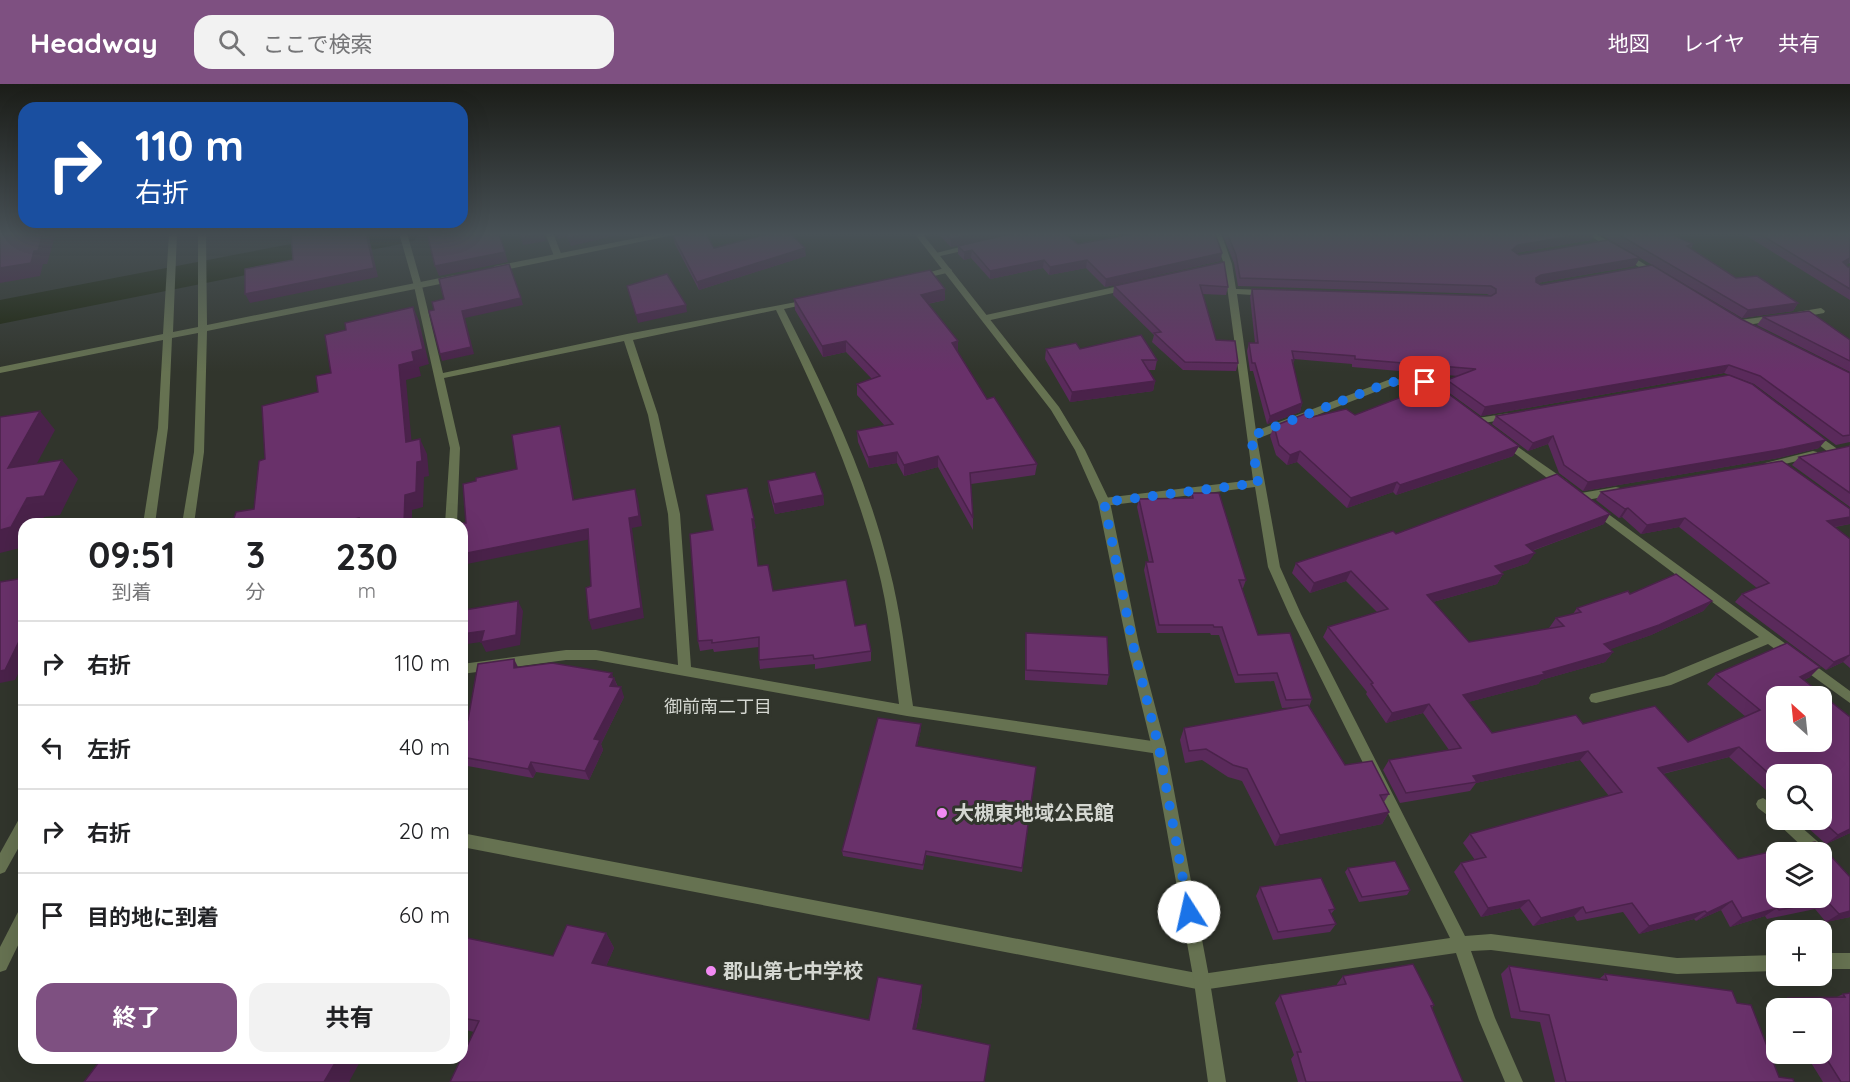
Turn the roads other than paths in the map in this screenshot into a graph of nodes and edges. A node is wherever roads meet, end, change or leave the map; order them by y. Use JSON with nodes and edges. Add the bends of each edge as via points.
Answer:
{"nodes":[{"id":1,"x":171,"y":280,"type":"edge"},
{"id":2,"x":202,"y":280,"type":"edge"},
{"id":3,"x":416,"y":280,"type":"edge"},
{"id":4,"x":448,"y":280,"type":"edge"},
{"id":5,"x":956,"y":280,"type":"edge"},
{"id":6,"x":1228,"y":280,"type":"edge"},
{"id":7,"x":1136,"y":285,"type":"edge"},
{"id":8,"x":418,"y":286,"type":"junction"},
{"id":9,"x":1232,"y":291,"type":"junction"},
{"id":10,"x":1278,"y":293,"type":"edge"},
{"id":11,"x":824,"y":297,"type":"edge"},
{"id":12,"x":779,"y":307,"type":"junction"},
{"id":13,"x":1821,"y":311,"type":"dead end"},
{"id":14,"x":986,"y":318,"type":"junction"},
{"id":15,"x":202,"y":329,"type":"junction"},
{"id":16,"x":1750,"y":329,"type":"edge"},
{"id":17,"x":169,"y":337,"type":"junction"},
{"id":18,"x":627,"y":337,"type":"junction"},
{"id":19,"x":0,"y":370,"type":"edge"},
{"id":20,"x":440,"y":376,"type":"junction"},
{"id":21,"x":1453,"y":403,"type":"edge"},
{"id":22,"x":1525,"y":413,"type":"edge"},
{"id":23,"x":1805,"y":429,"type":"edge"},
{"id":24,"x":1251,"y":436,"type":"junction"},
{"id":25,"x":1758,"y":466,"type":"edge"},
{"id":26,"x":1258,"y":483,"type":"junction"},
{"id":27,"x":1628,"y":489,"type":"edge"},
{"id":28,"x":1581,"y":497,"type":"junction"},
{"id":29,"x":1104,"y":502,"type":"junction"},
{"id":30,"x":150,"y":518,"type":"edge"},
{"id":31,"x":189,"y":518,"type":"edge"},
{"id":32,"x":451,"y":518,"type":"edge"},
{"id":33,"x":1769,"y":638,"type":"junction"},
{"id":34,"x":468,"y":668,"type":"edge"},
{"id":35,"x":685,"y":669,"type":"junction"},
{"id":36,"x":1596,"y":698,"type":"dead end"},
{"id":37,"x":1850,"y":698,"type":"edge"},
{"id":38,"x":907,"y":711,"type":"junction"},
{"id":39,"x":1159,"y":748,"type":"junction"},
{"id":40,"x":1763,"y":804,"type":"dead end"},
{"id":41,"x":1766,"y":807,"type":"edge"},
{"id":42,"x":1794,"y":830,"type":"edge"},
{"id":43,"x":18,"y":835,"type":"edge"},
{"id":44,"x":468,"y":841,"type":"edge"},
{"id":45,"x":1808,"y":842,"type":"edge"},
{"id":46,"x":0,"y":867,"type":"edge"},
{"id":47,"x":18,"y":929,"type":"edge"},
{"id":48,"x":1461,"y":944,"type":"junction"},
{"id":49,"x":1832,"y":961,"type":"edge"},
{"id":50,"x":1850,"y":961,"type":"edge"},
{"id":51,"x":1766,"y":963,"type":"edge"},
{"id":52,"x":0,"y":964,"type":"edge"},
{"id":53,"x":1202,"y":982,"type":"junction"},
{"id":54,"x":1217,"y":1082,"type":"edge"},
{"id":55,"x":1514,"y":1082,"type":"edge"}],
"edges":[{"from":1,"to":17,"type":"street"},
{"from":2,"to":15,"type":"street"},
{"from":3,"to":8,"type":"street"},
{"from":4,"to":8,"type":"street"},
{"from":5,"to":14,"type":"street"},
{"from":6,"to":9,"type":"street"},
{"from":7,"to":14,"type":"street"},
{"from":8,"to":15,"type":"street"},
{"from":8,"to":20,"type":"street"},
{"from":9,"to":10,"type":"street"},
{"from":9,"to":24,"type":"street"},
{"from":11,"to":12,"type":"street"},
{"from":12,"to":18,"type":"street"},
{"from":12,"to":38,"type":"street","via":[[818,384],[878,546]]},
{"from":13,"to":16,"type":"street","via":[[1735,321]]},
{"from":14,"to":29,"type":"street","via":[[1055,409],[1080,450]]},
{"from":15,"to":17,"type":"street"},
{"from":15,"to":31,"type":"street","via":[[200,420]]},
{"from":17,"to":19,"type":"street"},
{"from":17,"to":30,"type":"street","via":[[163,428]]},
{"from":18,"to":20,"type":"street"},
{"from":18,"to":35,"type":"street","via":[[653,415],[674,514]]},
{"from":20,"to":32,"type":"street","via":[[455,448]]},
{"from":21,"to":24,"type":"street","via":[[1425,382],[1406,380],[1366,391]]},
{"from":22,"to":28,"type":"street","via":[[1483,425]]},
{"from":23,"to":25,"type":"street","via":[[1837,449],[1783,466]]},
{"from":24,"to":26,"type":"street"},
{"from":26,"to":29,"type":"street"},
{"from":26,"to":48,"type":"street","via":[[1274,567]]},
{"from":27,"to":28,"type":"street"},
{"from":28,"to":33,"type":"street"},
{"from":29,"to":39,"type":"street"},
{"from":33,"to":36,"type":"street","via":[[1666,681]]},
{"from":33,"to":37,"type":"street"},
{"from":34,"to":35,"type":"street","via":[[582,654]]},
{"from":35,"to":38,"type":"street"},
{"from":38,"to":39,"type":"street"},
{"from":39,"to":53,"type":"street"},
{"from":40,"to":41,"type":"street"},
{"from":42,"to":45,"type":"street"},
{"from":43,"to":46,"type":"street"},
{"from":44,"to":53,"type":"street"},
{"from":47,"to":52,"type":"street"},
{"from":48,"to":51,"type":"street","via":[[1491,942],[1677,966]]},
{"from":48,"to":53,"type":"street"},
{"from":48,"to":55,"type":"street"},
{"from":49,"to":50,"type":"street"},
{"from":53,"to":54,"type":"street"}]}
